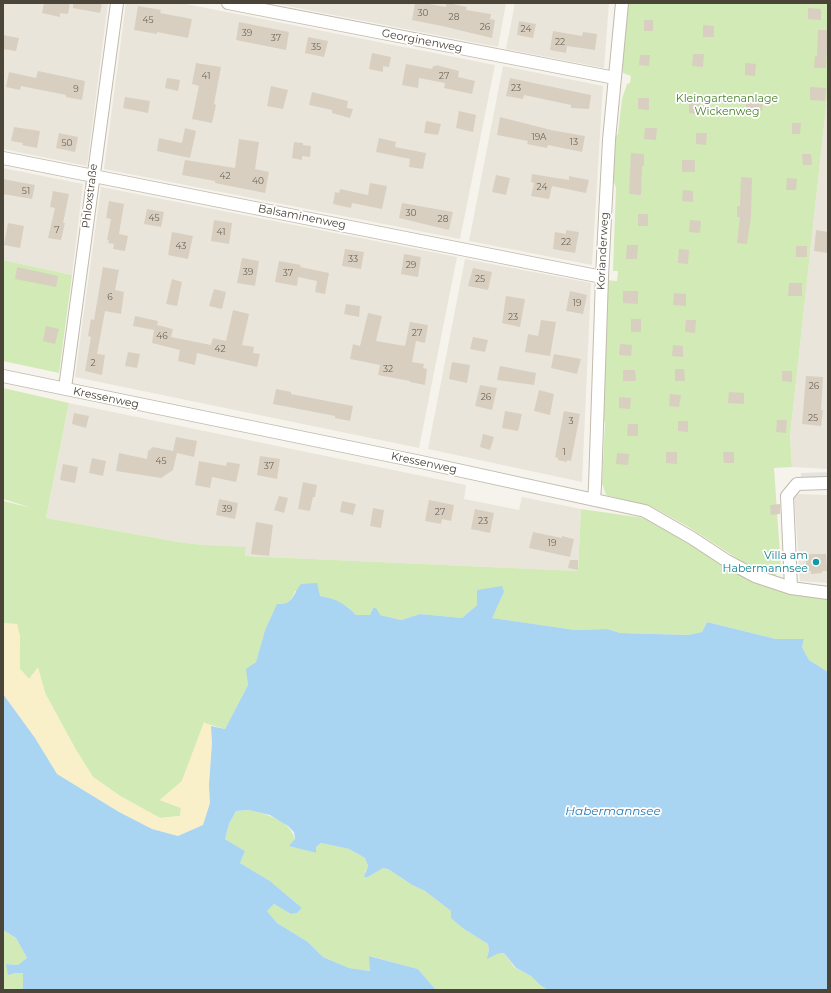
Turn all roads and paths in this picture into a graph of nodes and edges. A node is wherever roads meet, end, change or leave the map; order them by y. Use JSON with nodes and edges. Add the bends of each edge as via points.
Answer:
{"nodes":[{"id":1,"x":117,"y":3,"type":"edge"},
{"id":2,"x":228,"y":3,"type":"edge"},
{"id":3,"x":622,"y":3,"type":"edge"},
{"id":4,"x":615,"y":78,"type":"junction"},
{"id":5,"x":3,"y":158,"type":"edge"},
{"id":6,"x":93,"y":176,"type":"junction"},
{"id":7,"x":602,"y":277,"type":"junction"},
{"id":8,"x":3,"y":376,"type":"edge"},
{"id":9,"x":65,"y":388,"type":"junction"},
{"id":10,"x":828,"y":483,"type":"edge"},
{"id":11,"x":594,"y":499,"type":"junction"},
{"id":12,"x":792,"y":588,"type":"junction"},
{"id":13,"x":828,"y":593,"type":"edge"}],
"edges":[{"from":1,"to":6,"type":"street","name":"Phloxstraße"},
{"from":2,"to":4,"type":"street","name":"Georginenweg"},
{"from":3,"to":4,"type":"street","name":"Korianderweg"},
{"from":4,"to":7,"type":"street","name":"Korianderweg"},
{"from":5,"to":6,"type":"street","name":"Balsaminenweg"},
{"from":6,"to":7,"type":"street","name":"Balsaminenweg"},
{"from":6,"to":9,"type":"street","name":"Phloxstraße"},
{"from":7,"to":11,"type":"street","name":"Korianderweg"},
{"from":8,"to":9,"type":"street","name":"Kressenweg"},
{"from":9,"to":11,"type":"street","name":"Kressenweg"},
{"from":10,"to":12,"type":"street","via":[[797,484],[787,496]]},
{"from":11,"to":12,"type":"street","name":"Kressenweg","via":[[644,511],[755,576]]},
{"from":12,"to":13,"type":"street","name":"Kressenweg"}]}
